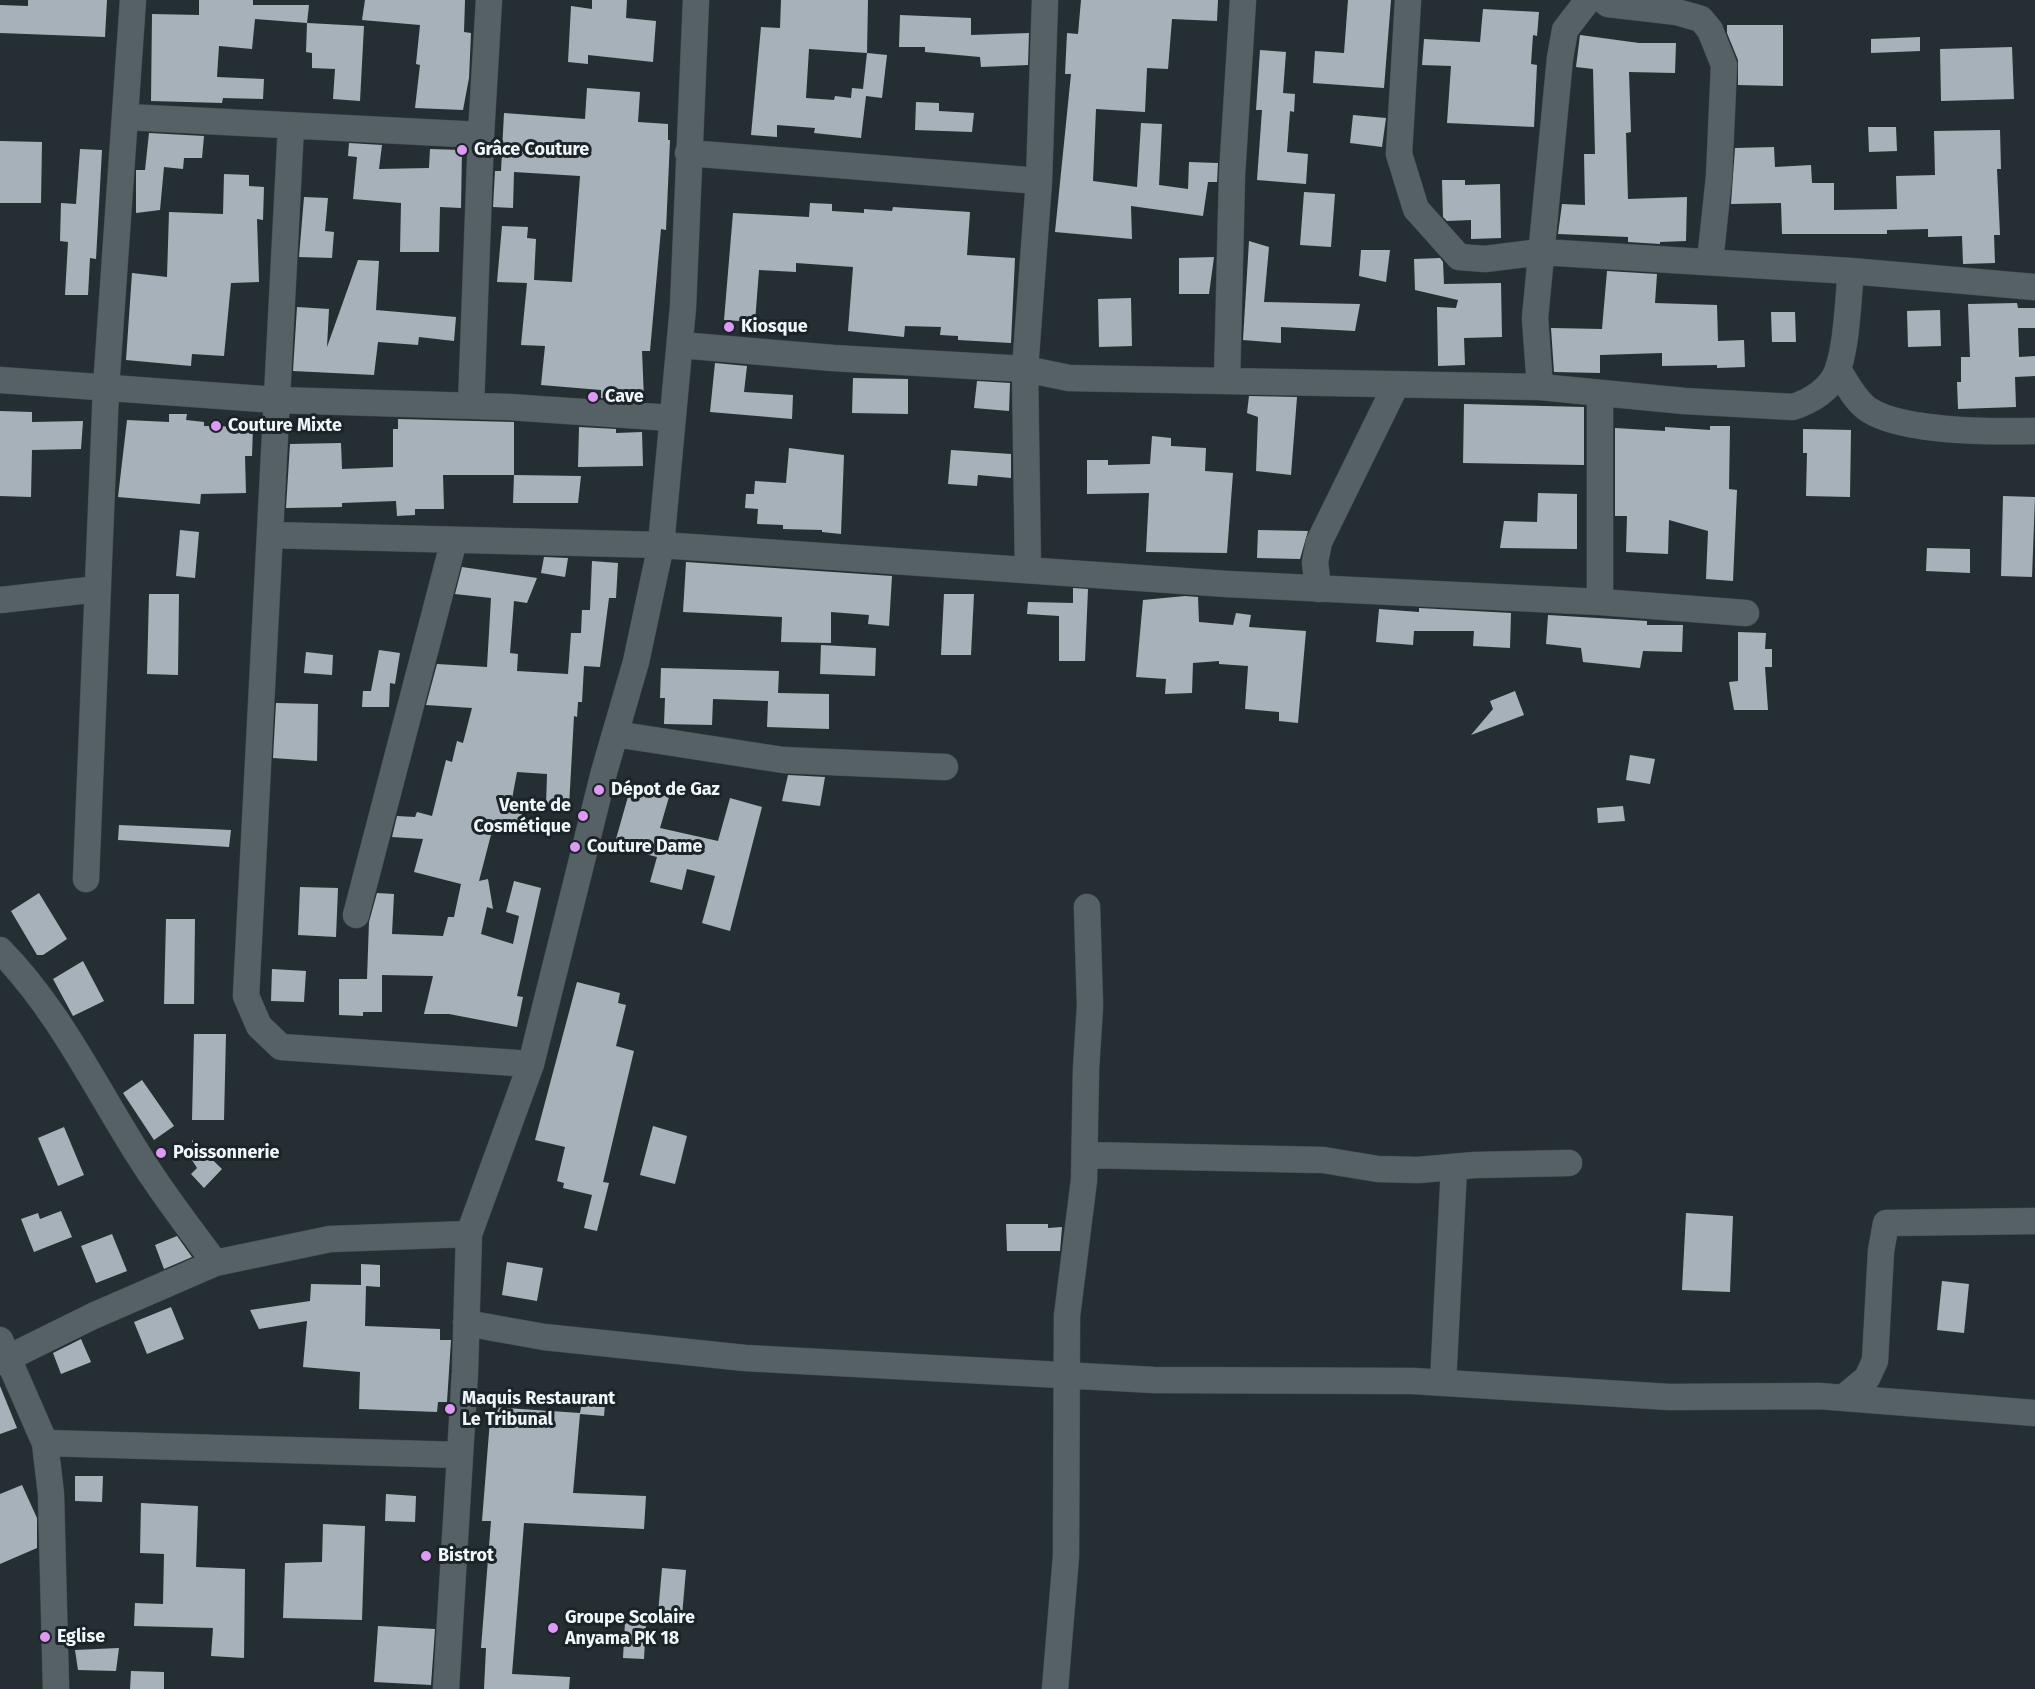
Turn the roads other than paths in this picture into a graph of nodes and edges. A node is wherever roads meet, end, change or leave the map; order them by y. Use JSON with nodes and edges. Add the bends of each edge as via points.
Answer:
{"nodes":[{"id":1,"x":133,"y":0,"type":"edge"},
{"id":2,"x":489,"y":0,"type":"edge"},
{"id":3,"x":696,"y":0,"type":"edge"},
{"id":4,"x":1045,"y":0,"type":"edge"},
{"id":5,"x":1243,"y":0,"type":"edge"},
{"id":6,"x":1408,"y":0,"type":"edge"},
{"id":7,"x":1588,"y":0,"type":"edge"},
{"id":8,"x":1603,"y":0,"type":"edge"},
{"id":9,"x":127,"y":117,"type":"junction"},
{"id":10,"x":291,"y":126,"type":"junction"},
{"id":11,"x":481,"y":135,"type":"junction"},
{"id":12,"x":688,"y":153,"type":"junction"},
{"id":13,"x":1039,"y":181,"type":"junction"},
{"id":14,"x":1541,"y":252,"type":"junction"},
{"id":15,"x":1710,"y":261,"type":"junction"},
{"id":16,"x":1851,"y":271,"type":"junction"},
{"id":17,"x":2035,"y":286,"type":"edge"},
{"id":18,"x":680,"y":345,"type":"junction"},
{"id":19,"x":1024,"y":369,"type":"junction"},
{"id":20,"x":1838,"y":370,"type":"junction"},
{"id":21,"x":0,"y":380,"type":"edge"},
{"id":22,"x":1227,"y":381,"type":"junction"},
{"id":23,"x":1396,"y":386,"type":"junction"},
{"id":24,"x":1540,"y":387,"type":"junction"},
{"id":25,"x":106,"y":388,"type":"junction"},
{"id":26,"x":1600,"y":393,"type":"junction"},
{"id":27,"x":276,"y":400,"type":"junction"},
{"id":28,"x":471,"y":406,"type":"junction"},
{"id":29,"x":671,"y":418,"type":"junction"},
{"id":30,"x":2035,"y":431,"type":"edge"},
{"id":31,"x":270,"y":534,"type":"junction"},
{"id":32,"x":454,"y":540,"type":"junction"},
{"id":33,"x":661,"y":545,"type":"junction"},
{"id":34,"x":1028,"y":570,"type":"junction"},
{"id":35,"x":98,"y":589,"type":"junction"},
{"id":36,"x":1318,"y":589,"type":"junction"},
{"id":37,"x":0,"y":600,"type":"edge"},
{"id":38,"x":1600,"y":602,"type":"junction"},
{"id":39,"x":1746,"y":613,"type":"dead end"},
{"id":40,"x":615,"y":734,"type":"junction"},
{"id":41,"x":945,"y":767,"type":"dead end"},
{"id":42,"x":86,"y":879,"type":"dead end"},
{"id":43,"x":1087,"y":907,"type":"dead end"},
{"id":44,"x":356,"y":915,"type":"dead end"},
{"id":45,"x":0,"y":950,"type":"edge"},
{"id":46,"x":531,"y":1064,"type":"junction"},
{"id":47,"x":1084,"y":1155,"type":"junction"},
{"id":48,"x":1569,"y":1163,"type":"dead end"},
{"id":49,"x":1454,"y":1167,"type":"junction"},
{"id":50,"x":2035,"y":1221,"type":"edge"},
{"id":51,"x":469,"y":1234,"type":"junction"},
{"id":52,"x":215,"y":1263,"type":"junction"},
{"id":53,"x":466,"y":1323,"type":"junction"},
{"id":54,"x":2,"y":1353,"type":"edge"},
{"id":55,"x":1067,"y":1376,"type":"junction"},
{"id":56,"x":1443,"y":1383,"type":"junction"},
{"id":57,"x":1843,"y":1398,"type":"junction"},
{"id":58,"x":2035,"y":1413,"type":"edge"},
{"id":59,"x":45,"y":1443,"type":"junction"},
{"id":60,"x":460,"y":1455,"type":"junction"},
{"id":61,"x":56,"y":1689,"type":"edge"},
{"id":62,"x":446,"y":1689,"type":"edge"},
{"id":63,"x":1055,"y":1689,"type":"edge"}],
"edges":[{"from":1,"to":9,"type":"street"},
{"from":2,"to":11,"type":"street"},
{"from":3,"to":12,"type":"street"},
{"from":4,"to":13,"type":"street"},
{"from":5,"to":22,"type":"street","via":[[1232,175]]},
{"from":6,"to":14,"type":"street","via":[[1399,154],[1416,209],[1459,256],[1485,259]]},
{"from":7,"to":14,"type":"street","via":[[1565,30]]},
{"from":8,"to":15,"type":"street","via":[[1701,19],[1718,47],[1724,65],[1723,96]]},
{"from":9,"to":10,"type":"street"},
{"from":9,"to":25,"type":"street"},
{"from":10,"to":11,"type":"street"},
{"from":10,"to":27,"type":"street"},
{"from":11,"to":28,"type":"street"},
{"from":12,"to":13,"type":"street"},
{"from":12,"to":18,"type":"street"},
{"from":13,"to":19,"type":"street"},
{"from":14,"to":15,"type":"street"},
{"from":14,"to":24,"type":"street","via":[[1535,318]]},
{"from":15,"to":16,"type":"street"},
{"from":16,"to":17,"type":"street"},
{"from":16,"to":20,"type":"street"},
{"from":18,"to":19,"type":"street"},
{"from":18,"to":29,"type":"street"},
{"from":19,"to":22,"type":"street","via":[[1069,378]]},
{"from":19,"to":34,"type":"street"},
{"from":20,"to":26,"type":"street","via":[[1826,388],[1808,402],[1793,406]]},
{"from":20,"to":30,"type":"street","via":[[1855,397],[1869,410],[1891,419],[1974,432]]},
{"from":21,"to":25,"type":"street"},
{"from":22,"to":23,"type":"street"},
{"from":23,"to":24,"type":"street"},
{"from":23,"to":36,"type":"street","via":[[1319,542],[1315,562]]},
{"from":24,"to":26,"type":"street"},
{"from":25,"to":27,"type":"street"},
{"from":25,"to":35,"type":"street"},
{"from":26,"to":38,"type":"street"},
{"from":27,"to":28,"type":"street"},
{"from":27,"to":31,"type":"street"},
{"from":28,"to":29,"type":"street"},
{"from":29,"to":33,"type":"street"},
{"from":31,"to":32,"type":"street"},
{"from":31,"to":46,"type":"street","via":[[246,996],[260,1026],[281,1047]]},
{"from":32,"to":33,"type":"street"},
{"from":32,"to":44,"type":"street"},
{"from":33,"to":34,"type":"street"},
{"from":33,"to":40,"type":"street","via":[[636,662]]},
{"from":34,"to":36,"type":"street"},
{"from":35,"to":37,"type":"street"},
{"from":35,"to":42,"type":"street"},
{"from":36,"to":38,"type":"street"},
{"from":38,"to":39,"type":"street"},
{"from":40,"to":41,"type":"street","via":[[783,759]]},
{"from":40,"to":46,"type":"street"},
{"from":43,"to":47,"type":"street","via":[[1090,1006]]},
{"from":45,"to":52,"type":"street","via":[[54,1017],[143,1163]]},
{"from":46,"to":51,"type":"street"},
{"from":47,"to":49,"type":"street","via":[[1323,1160],[1378,1169]]},
{"from":47,"to":55,"type":"street","via":[[1067,1316]]},
{"from":48,"to":49,"type":"street"},
{"from":49,"to":56,"type":"street"},
{"from":50,"to":57,"type":"street","via":[[1886,1223],[1875,1361],[1867,1378]]},
{"from":51,"to":52,"type":"street","via":[[330,1239]]},
{"from":51,"to":53,"type":"street"},
{"from":52,"to":54,"type":"street"},
{"from":53,"to":55,"type":"street","via":[[544,1337],[745,1359]]},
{"from":53,"to":60,"type":"street"},
{"from":54,"to":59,"type":"street"},
{"from":55,"to":56,"type":"street"},
{"from":55,"to":63,"type":"street","via":[[1066,1556]]},
{"from":56,"to":57,"type":"street","via":[[1669,1397]]},
{"from":57,"to":58,"type":"street"},
{"from":59,"to":60,"type":"street"},
{"from":59,"to":61,"type":"street","via":[[51,1494]]},
{"from":60,"to":62,"type":"street"}]}
